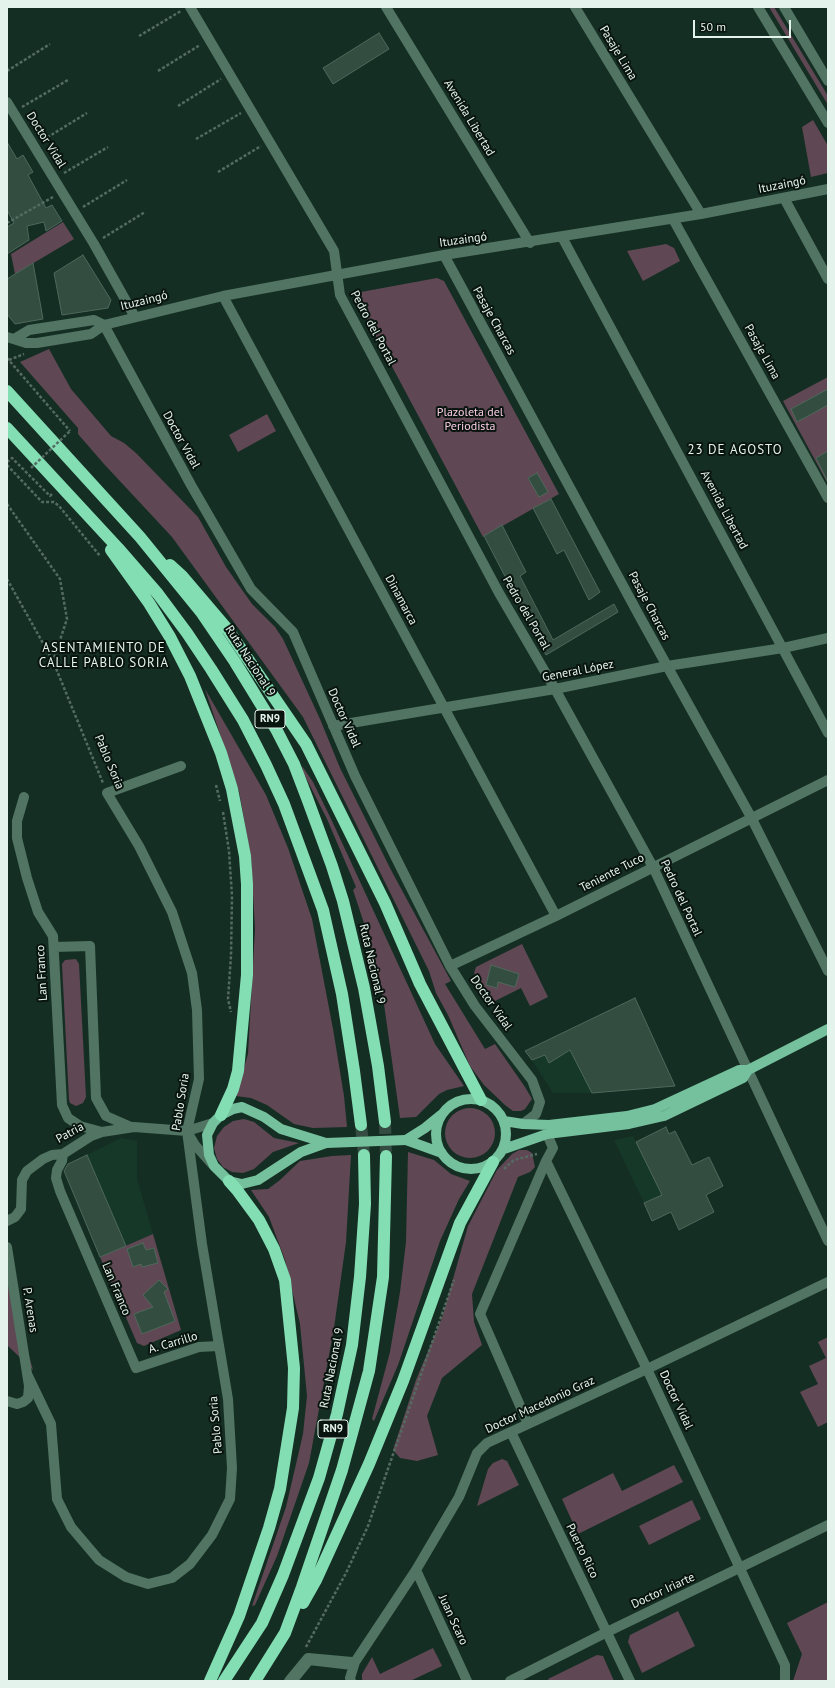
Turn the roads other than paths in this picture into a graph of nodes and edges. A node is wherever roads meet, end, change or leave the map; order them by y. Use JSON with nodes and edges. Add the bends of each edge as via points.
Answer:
{"nodes":[{"id":1,"x":386,"y":7,"type":"edge"},
{"id":2,"x":576,"y":7,"type":"edge"},
{"id":3,"x":758,"y":7,"type":"edge"},
{"id":4,"x":784,"y":7,"type":"edge"},
{"id":5,"x":186,"y":9,"type":"edge"},
{"id":6,"x":828,"y":81,"type":"edge"},
{"id":7,"x":7,"y":102,"type":"edge"},
{"id":8,"x":828,"y":123,"type":"edge"},
{"id":9,"x":828,"y":189,"type":"edge"},
{"id":10,"x":784,"y":198,"type":"junction"},
{"id":11,"x":701,"y":214,"type":"junction"},
{"id":12,"x":673,"y":219,"type":"junction"},
{"id":13,"x":562,"y":237,"type":"junction"},
{"id":14,"x":530,"y":243,"type":"junction"},
{"id":15,"x":444,"y":255,"type":"junction"},
{"id":16,"x":338,"y":274,"type":"junction"},
{"id":17,"x":828,"y":279,"type":"edge"},
{"id":18,"x":223,"y":296,"type":"junction"},
{"id":19,"x":135,"y":317,"type":"junction"},
{"id":20,"x":104,"y":325,"type":"junction"},
{"id":21,"x":11,"y":338,"type":"edge"},
{"id":22,"x":7,"y":391,"type":"edge"},
{"id":23,"x":7,"y":428,"type":"edge"},
{"id":24,"x":828,"y":498,"type":"edge"},
{"id":25,"x":78,"y":505,"type":"junction"},
{"id":26,"x":140,"y":538,"type":"junction"},
{"id":27,"x":828,"y":638,"type":"edge"},
{"id":28,"x":783,"y":648,"type":"junction"},
{"id":29,"x":667,"y":666,"type":"junction"},
{"id":30,"x":555,"y":689,"type":"junction"},
{"id":31,"x":444,"y":708,"type":"junction"},
{"id":32,"x":333,"y":726,"type":"junction"},
{"id":33,"x":828,"y":733,"type":"edge"},
{"id":34,"x":181,"y":766,"type":"dead end"},
{"id":35,"x":828,"y":780,"type":"edge"},
{"id":36,"x":24,"y":797,"type":"dead end"},
{"id":37,"x":751,"y":818,"type":"junction"},
{"id":38,"x":653,"y":867,"type":"junction"},
{"id":39,"x":556,"y":916,"type":"junction"},
{"id":40,"x":54,"y":947,"type":"junction"},
{"id":41,"x":450,"y":966,"type":"junction"},
{"id":42,"x":828,"y":971,"type":"edge"},
{"id":43,"x":828,"y":1029,"type":"edge"},
{"id":44,"x":748,"y":1070,"type":"junction"},
{"id":45,"x":481,"y":1100,"type":"junction"},
{"id":46,"x":443,"y":1113,"type":"junction"},
{"id":47,"x":217,"y":1119,"type":"junction"},
{"id":48,"x":504,"y":1121,"type":"junction"},
{"id":49,"x":385,"y":1122,"type":"tunnel mouth"},
{"id":50,"x":523,"y":1124,"type":"junction"},
{"id":51,"x":360,"y":1125,"type":"tunnel mouth"},
{"id":52,"x":134,"y":1127,"type":"junction"},
{"id":53,"x":188,"y":1131,"type":"junction"},
{"id":54,"x":102,"y":1132,"type":"junction"},
{"id":55,"x":547,"y":1134,"type":"junction"},
{"id":56,"x":406,"y":1140,"type":"junction"},
{"id":57,"x":326,"y":1143,"type":"junction"},
{"id":58,"x":504,"y":1149,"type":"junction"},
{"id":59,"x":442,"y":1153,"type":"junction"},
{"id":60,"x":63,"y":1154,"type":"junction"},
{"id":61,"x":364,"y":1155,"type":"tunnel mouth"},
{"id":62,"x":386,"y":1156,"type":"tunnel mouth"},
{"id":63,"x":493,"y":1162,"type":"junction"},
{"id":64,"x":546,"y":1162,"type":"junction"},
{"id":65,"x":214,"y":1166,"type":"junction"},
{"id":66,"x":228,"y":1181,"type":"junction"},
{"id":67,"x":7,"y":1221,"type":"edge"},
{"id":68,"x":828,"y":1241,"type":"edge"},
{"id":69,"x":7,"y":1247,"type":"edge"},
{"id":70,"x":828,"y":1282,"type":"edge"},
{"id":71,"x":218,"y":1346,"type":"junction"},
{"id":72,"x":136,"y":1368,"type":"joint"},
{"id":73,"x":648,"y":1369,"type":"junction"},
{"id":74,"x":28,"y":1376,"type":"junction"},
{"id":75,"x":7,"y":1401,"type":"edge"},
{"id":76,"x":528,"y":1424,"type":"junction"},
{"id":77,"x":511,"y":1432,"type":"junction"},
{"id":78,"x":828,"y":1525,"type":"edge"},
{"id":79,"x":740,"y":1568,"type":"junction"},
{"id":80,"x":416,"y":1570,"type":"junction"},
{"id":81,"x":607,"y":1632,"type":"junction"},
{"id":82,"x":285,"y":1633,"type":"junction"},
{"id":83,"x":351,"y":1679,"type":"edge"},
{"id":84,"x":210,"y":1681,"type":"edge"},
{"id":85,"x":224,"y":1681,"type":"edge"},
{"id":86,"x":255,"y":1681,"type":"edge"},
{"id":87,"x":290,"y":1681,"type":"edge"},
{"id":88,"x":467,"y":1681,"type":"edge"},
{"id":89,"x":510,"y":1681,"type":"edge"},
{"id":90,"x":630,"y":1681,"type":"edge"},
{"id":91,"x":786,"y":1681,"type":"edge"}],
"edges":[{"from":1,"to":14,"type":"street","name":"Avenida Libertad"},
{"from":2,"to":11,"type":"street","name":"Pasaje Lima"},
{"from":3,"to":8,"type":"street"},
{"from":4,"to":6,"type":"street"},
{"from":5,"to":16,"type":"street","name":"Pedro del Portal","via":[[230,74],[334,251]]},
{"from":7,"to":19,"type":"street","name":"Doctor Vidal","via":[[94,244]]},
{"from":9,"to":10,"type":"street","name":"Ituzaingó"},
{"from":10,"to":11,"type":"street","name":"Ituzaingó"},
{"from":10,"to":17,"type":"street"},
{"from":11,"to":12,"type":"street","name":"Ituzaingó"},
{"from":12,"to":13,"type":"street","name":"Ituzaingó"},
{"from":12,"to":24,"type":"street","name":"Pasaje Lima"},
{"from":13,"to":14,"type":"street","name":"Ituzaingó"},
{"from":13,"to":28,"type":"street","name":"Avenida Libertad"},
{"from":14,"to":15,"type":"street","name":"Ituzaingó"},
{"from":15,"to":16,"type":"street","name":"Ituzaingó"},
{"from":15,"to":29,"type":"street","name":"Pasaje Charcas"},
{"from":16,"to":18,"type":"street","name":"Ituzaingó"},
{"from":16,"to":30,"type":"street","name":"Pedro del Portal","via":[[340,295],[499,593]]},
{"from":18,"to":19,"type":"street","name":"Ituzaingó"},
{"from":18,"to":31,"type":"street","name":"Dinamarca"},
{"from":19,"to":20,"type":"street","name":"Ituzaingó"},
{"from":20,"to":21,"type":"street","name":"Ituzaingó","via":[[94,320],[29,330]]},
{"from":20,"to":21,"type":"street","name":"Ituzaingó","via":[[91,334],[45,342],[26,343]]},
{"from":20,"to":32,"type":"street","name":"Doctor Vidal","via":[[251,589],[293,632]]},
{"from":22,"to":26,"type":"highway","name":"Ruta Nacional 9","number":"RN9"},
{"from":23,"to":25,"type":"highway","number":"RN9"},
{"from":25,"to":47,"type":"highway","via":[[149,603],[170,637],[190,676],[221,753],[232,789],[245,856],[248,933],[238,1071],[233,1089]]},
{"from":25,"to":51,"type":"highway","number":"RN9","via":[[158,594],[187,633],[243,720],[284,804],[323,910],[342,994]]},
{"from":26,"to":45,"type":"highway","via":[[182,576],[228,630],[306,744],[385,904],[420,984]]},
{"from":26,"to":49,"type":"highway","name":"Ruta Nacional 9","number":"RN9","via":[[201,612],[276,729],[294,764],[332,866],[354,944],[367,1003]]},
{"from":27,"to":28,"type":"street","name":"General López"},
{"from":28,"to":29,"type":"street","name":"General López"},
{"from":28,"to":33,"type":"street","name":"Avenida Libertad"},
{"from":29,"to":30,"type":"street","name":"General López"},
{"from":29,"to":37,"type":"street","name":"Pasaje Charcas"},
{"from":30,"to":31,"type":"street","name":"General López"},
{"from":30,"to":38,"type":"street","name":"Pedro del Portal"},
{"from":31,"to":32,"type":"street","name":"General López"},
{"from":31,"to":39,"type":"street","name":"Dinamarca"},
{"from":32,"to":41,"type":"street","name":"Doctor Vidal","via":[[377,821]]},
{"from":34,"to":53,"type":"street","name":"Pablo Soria","via":[[107,793],[156,878],[172,912],[192,973],[199,1044],[199,1079]]},
{"from":35,"to":37,"type":"street","name":"Teniente Tuco"},
{"from":36,"to":40,"type":"street","name":"Lan Franco","via":[[17,821],[17,838],[26,878],[38,912],[53,936]]},
{"from":37,"to":38,"type":"street","name":"Teniente Tuco"},
{"from":37,"to":42,"type":"street","name":"Pasaje Charcas"},
{"from":38,"to":39,"type":"street","name":"Teniente Tuco"},
{"from":38,"to":44,"type":"street","name":"Pedro del Portal"},
{"from":39,"to":41,"type":"street","name":"Teniente Tuco"},
{"from":40,"to":52,"type":"street","via":[[90,946],[96,1098],[106,1116]]},
{"from":40,"to":54,"type":"street","name":"Lan Franco","via":[[62,1105],[68,1118],[80,1126]]},
{"from":41,"to":50,"type":"street","name":"Doctor Vidal","via":[[475,1006],[532,1080],[540,1102],[536,1114]]},
{"from":43,"to":44,"type":"main road"},
{"from":44,"to":50,"type":"main road","via":[[739,1070],[655,1109],[627,1116],[549,1125]]},
{"from":44,"to":55,"type":"main road","via":[[743,1078],[664,1116],[629,1124]]},
{"from":44,"to":68,"type":"street","name":"Pedro del Portal"},
{"from":45,"to":46,"type":"main road","via":[[460,1101]]},
{"from":45,"to":48,"type":"main road","via":[[491,1105]]},
{"from":46,"to":56,"type":"main road"},
{"from":46,"to":59,"type":"main road","via":[[436,1133],[437,1144]]},
{"from":47,"to":53,"type":"street"},
{"from":47,"to":57,"type":"main road","via":[[233,1109],[242,1107],[264,1116],[281,1130]]},
{"from":47,"to":65,"type":"main road","via":[[207,1135],[207,1145]]},
{"from":48,"to":50,"type":"main road"},
{"from":48,"to":58,"type":"main road"},
{"from":52,"to":53,"type":"street","name":"Patria"},
{"from":52,"to":54,"type":"street","name":"Patria"},
{"from":53,"to":65,"type":"street","via":[[195,1145]]},
{"from":53,"to":71,"type":"street","name":"Pablo Soria"},
{"from":54,"to":60,"type":"street","name":"Patria"},
{"from":55,"to":58,"type":"main road"},
{"from":55,"to":64,"type":"street","via":[[553,1148]]},
{"from":56,"to":57,"type":"main road","bridge":true},
{"from":56,"to":59,"type":"main road"},
{"from":57,"to":66,"type":"main road","via":[[300,1152],[258,1180],[242,1184]]},
{"from":58,"to":63,"type":"main road"},
{"from":59,"to":63,"type":"main road","via":[[456,1166],[466,1169],[476,1169]]},
{"from":60,"to":67,"type":"street","name":"Patria","via":[[43,1159],[27,1171],[22,1180],[21,1209],[15,1217]]},
{"from":60,"to":72,"type":"street","name":"Lan Franco","via":[[56,1178],[60,1191]]},
{"from":61,"to":85,"type":"highway","name":"Ruta Nacional 9","number":"RN9","via":[[365,1204],[360,1276],[352,1345],[337,1414],[319,1478],[283,1575],[262,1623]]},
{"from":62,"to":82,"type":"highway","number":"RN9","via":[[383,1277],[369,1371],[329,1513]]},
{"from":63,"to":82,"type":"highway","via":[[460,1223],[403,1381],[342,1525],[316,1580]]},
{"from":64,"to":73,"type":"street","name":"Doctor Vidal"},
{"from":64,"to":76,"type":"street","via":[[480,1314]]},
{"from":65,"to":66,"type":"main road"},
{"from":66,"to":84,"type":"highway","via":[[259,1220],[274,1249],[285,1280],[291,1322],[294,1382],[293,1408],[280,1490],[239,1616]]},
{"from":69,"to":74,"type":"street","name":"P. Arenas"},
{"from":70,"to":73,"type":"street","name":"Doctor Macedonio Graz"},
{"from":71,"to":72,"type":"street","name":"A. Carrillo","via":[[199,1347]]},
{"from":71,"to":74,"type":"street","name":"Pablo Soria","via":[[228,1399],[232,1468],[230,1499],[212,1535],[190,1564],[172,1578],[148,1584],[126,1577],[99,1560],[71,1527],[57,1499],[51,1424]]},
{"from":73,"to":76,"type":"street","name":"Doctor Macedonio Graz"},
{"from":73,"to":79,"type":"street","name":"Doctor Vidal"},
{"from":74,"to":75,"type":"street","via":[[28,1398],[17,1404]]},
{"from":76,"to":77,"type":"street","name":"Doctor Macedonio Graz"},
{"from":77,"to":80,"type":"street","name":"Doctor Macedonio Graz","via":[[487,1443],[477,1454],[459,1496]]},
{"from":77,"to":81,"type":"street","name":"Puerto Rico"},
{"from":78,"to":79,"type":"street","name":"Doctor Iriarte"},
{"from":79,"to":81,"type":"street","name":"Doctor Iriarte"},
{"from":79,"to":91,"type":"street","name":"Doctor Vidal","via":[[785,1665]]},
{"from":80,"to":83,"type":"street","name":"Doctor Macedonio Graz","via":[[355,1662]]},
{"from":80,"to":88,"type":"street","name":"Juan Scaro"},
{"from":81,"to":89,"type":"street","name":"Doctor Iriarte"},
{"from":81,"to":90,"type":"street","name":"Puerto Rico"},
{"from":82,"to":86,"type":"highway","number":"RN9"},
{"from":87,"to":87,"type":"street","via":[[308,1658],[352,1662],[352,1665],[309,1660]]}]}
